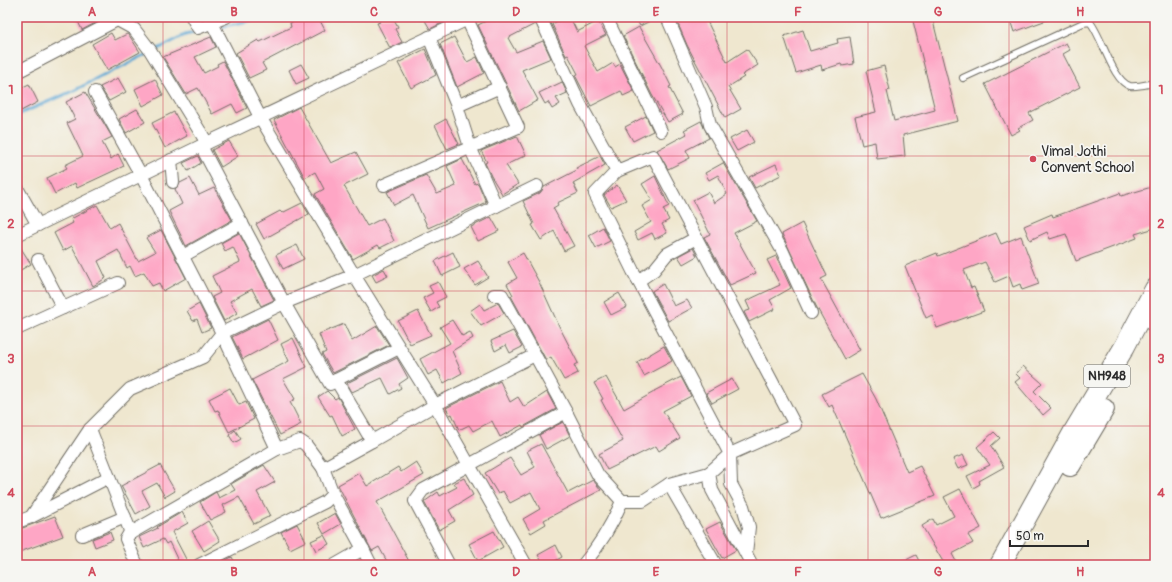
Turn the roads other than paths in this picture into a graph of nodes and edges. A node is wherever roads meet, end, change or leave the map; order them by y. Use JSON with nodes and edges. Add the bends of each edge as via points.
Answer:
{"nodes":[{"id":1,"x":192,"y":17,"type":"edge"},
{"id":2,"x":226,"y":17,"type":"edge"},
{"id":3,"x":540,"y":17,"type":"edge"},
{"id":4,"x":606,"y":17,"type":"edge"},
{"id":5,"x":667,"y":17,"type":"edge"},
{"id":6,"x":115,"y":18,"type":"edge"},
{"id":7,"x":469,"y":18,"type":"edge"},
{"id":8,"x":214,"y":27,"type":"junction"},
{"id":9,"x":429,"y":37,"type":"junction"},
{"id":10,"x":17,"y":72,"type":"edge"},
{"id":11,"x":963,"y":78,"type":"dead end"},
{"id":12,"x":1155,"y":83,"type":"edge"},
{"id":13,"x":500,"y":87,"type":"junction"},
{"id":14,"x":95,"y":92,"type":"dead end"},
{"id":15,"x":457,"y":106,"type":"junction"},
{"id":16,"x":260,"y":117,"type":"junction"},
{"id":17,"x":661,"y":131,"type":"dead end"},
{"id":18,"x":204,"y":144,"type":"junction"},
{"id":19,"x":470,"y":147,"type":"junction"},
{"id":20,"x":171,"y":160,"type":"junction"},
{"id":21,"x":617,"y":171,"type":"junction"},
{"id":22,"x":141,"y":175,"type":"junction"},
{"id":23,"x":173,"y":182,"type":"dead end"},
{"id":24,"x":384,"y":185,"type":"dead end"},
{"id":25,"x":536,"y":186,"type":"dead end"},
{"id":26,"x":17,"y":188,"type":"edge"},
{"id":27,"x":496,"y":206,"type":"junction"},
{"id":28,"x":242,"y":223,"type":"junction"},
{"id":29,"x":38,"y":225,"type":"junction"},
{"id":30,"x":17,"y":235,"type":"edge"},
{"id":31,"x":696,"y":238,"type":"junction"},
{"id":32,"x":183,"y":256,"type":"junction"},
{"id":33,"x":38,"y":260,"type":"dead end"},
{"id":34,"x":354,"y":275,"type":"junction"},
{"id":35,"x":638,"y":281,"type":"junction"},
{"id":36,"x":118,"y":283,"type":"dead end"},
{"id":37,"x":1155,"y":289,"type":"edge"},
{"id":38,"x":494,"y":295,"type":"dead end"},
{"id":39,"x":284,"y":303,"type":"junction"},
{"id":40,"x":63,"y":308,"type":"junction"},
{"id":41,"x":811,"y":313,"type":"dead end"},
{"id":42,"x":1154,"y":320,"type":"edge"},
{"id":43,"x":17,"y":329,"type":"edge"},
{"id":44,"x":222,"y":333,"type":"junction"},
{"id":45,"x":398,"y":348,"type":"junction"},
{"id":46,"x":535,"y":355,"type":"junction"},
{"id":47,"x":336,"y":380,"type":"junction"},
{"id":48,"x":435,"y":405,"type":"junction"},
{"id":49,"x":566,"y":412,"type":"junction"},
{"id":50,"x":90,"y":429,"type":"junction"},
{"id":51,"x":372,"y":441,"type":"junction"},
{"id":52,"x":277,"y":449,"type":"junction"},
{"id":53,"x":730,"y":454,"type":"junction"},
{"id":54,"x":468,"y":465,"type":"junction"},
{"id":55,"x":322,"y":468,"type":"junction"},
{"id":56,"x":709,"y":473,"type":"junction"},
{"id":57,"x":109,"y":477,"type":"junction"},
{"id":58,"x":669,"y":484,"type":"junction"},
{"id":59,"x":333,"y":494,"type":"junction"},
{"id":60,"x":622,"y":501,"type":"junction"},
{"id":61,"x":31,"y":517,"type":"junction"},
{"id":62,"x":125,"y":517,"type":"junction"},
{"id":63,"x":17,"y":522,"type":"edge"},
{"id":64,"x":131,"y":532,"type":"junction"},
{"id":65,"x":82,"y":535,"type":"dead end"},
{"id":66,"x":363,"y":549,"type":"junction"},
{"id":67,"x":746,"y":554,"type":"junction"},
{"id":68,"x":137,"y":565,"type":"edge"},
{"id":69,"x":198,"y":565,"type":"edge"},
{"id":70,"x":336,"y":565,"type":"edge"},
{"id":71,"x":371,"y":565,"type":"edge"},
{"id":72,"x":449,"y":565,"type":"edge"},
{"id":73,"x":526,"y":565,"type":"edge"},
{"id":74,"x":583,"y":565,"type":"edge"},
{"id":75,"x":716,"y":565,"type":"edge"},
{"id":76,"x":752,"y":565,"type":"edge"},
{"id":77,"x":1000,"y":565,"type":"edge"},
{"id":78,"x":1014,"y":565,"type":"edge"}],
"edges":[{"from":1,"to":8,"type":"street","via":[[198,28]]},
{"from":2,"to":8,"type":"street"},
{"from":3,"to":21,"type":"street","via":[[580,104]]},
{"from":4,"to":17,"type":"street"},
{"from":5,"to":41,"type":"street","via":[[706,107],[710,125],[782,250]]},
{"from":6,"to":10,"type":"street"},
{"from":6,"to":18,"type":"street","via":[[134,29],[152,53]]},
{"from":7,"to":9,"type":"street"},
{"from":7,"to":13,"type":"street"},
{"from":8,"to":16,"type":"street"},
{"from":9,"to":15,"type":"street"},
{"from":9,"to":16,"type":"street"},
{"from":11,"to":12,"type":"lane","via":[[1090,22],[1124,84],[1132,86]]},
{"from":13,"to":15,"type":"street"},
{"from":13,"to":19,"type":"street","via":[[518,127]]},
{"from":14,"to":22,"type":"street"},
{"from":15,"to":19,"type":"street"},
{"from":16,"to":18,"type":"street"},
{"from":16,"to":34,"type":"street"},
{"from":18,"to":20,"type":"street"},
{"from":18,"to":28,"type":"street"},
{"from":19,"to":24,"type":"street"},
{"from":19,"to":27,"type":"street"},
{"from":20,"to":22,"type":"street"},
{"from":20,"to":23,"type":"street"},
{"from":21,"to":31,"type":"street","via":[[653,156]]},
{"from":21,"to":35,"type":"street","via":[[596,194]]},
{"from":22,"to":29,"type":"street"},
{"from":22,"to":32,"type":"street"},
{"from":25,"to":27,"type":"street"},
{"from":26,"to":29,"type":"street"},
{"from":27,"to":34,"type":"street"},
{"from":28,"to":32,"type":"street"},
{"from":28,"to":39,"type":"street"},
{"from":29,"to":30,"type":"street"},
{"from":31,"to":35,"type":"street","via":[[667,254],[654,270]]},
{"from":31,"to":53,"type":"street","via":[[795,425]]},
{"from":32,"to":44,"type":"street"},
{"from":33,"to":40,"type":"street"},
{"from":34,"to":39,"type":"street"},
{"from":34,"to":45,"type":"street"},
{"from":35,"to":53,"type":"street"},
{"from":36,"to":40,"type":"street"},
{"from":37,"to":77,"type":"highway","number":"NH948"},
{"from":38,"to":46,"type":"street","via":[[502,295]]},
{"from":39,"to":44,"type":"street"},
{"from":39,"to":47,"type":"street","via":[[330,384]]},
{"from":40,"to":43,"type":"street"},
{"from":42,"to":78,"type":"highway","number":"NH948"},
{"from":44,"to":50,"type":"street","via":[[202,357],[130,389]]},
{"from":44,"to":52,"type":"street"},
{"from":45,"to":47,"type":"street"},
{"from":45,"to":48,"type":"street"},
{"from":46,"to":48,"type":"street"},
{"from":46,"to":49,"type":"street"},
{"from":47,"to":51,"type":"street"},
{"from":48,"to":51,"type":"street"},
{"from":48,"to":54,"type":"street"},
{"from":49,"to":54,"type":"street"},
{"from":49,"to":60,"type":"street","via":[[598,475]]},
{"from":50,"to":57,"type":"street"},
{"from":50,"to":61,"type":"street"},
{"from":51,"to":55,"type":"street"},
{"from":52,"to":55,"type":"street","via":[[300,441],[306,445]]},
{"from":52,"to":64,"type":"street"},
{"from":53,"to":56,"type":"street"},
{"from":53,"to":67,"type":"street","via":[[731,484],[743,506],[749,527]]},
{"from":54,"to":72,"type":"street","via":[[422,490],[415,500]]},
{"from":54,"to":73,"type":"street"},
{"from":55,"to":59,"type":"street"},
{"from":56,"to":58,"type":"street"},
{"from":56,"to":67,"type":"street","via":[[712,490]]},
{"from":57,"to":61,"type":"street"},
{"from":57,"to":62,"type":"street"},
{"from":58,"to":60,"type":"street","via":[[643,501]]},
{"from":58,"to":75,"type":"street"},
{"from":59,"to":66,"type":"street"},
{"from":59,"to":69,"type":"street","via":[[325,502]]},
{"from":60,"to":74,"type":"street","via":[[612,524]]},
{"from":61,"to":63,"type":"street"},
{"from":62,"to":64,"type":"street"},
{"from":62,"to":65,"type":"street"},
{"from":64,"to":68,"type":"street","via":[[126,539]]},
{"from":66,"to":70,"type":"street"},
{"from":66,"to":71,"type":"street"},
{"from":67,"to":76,"type":"street"}]}
